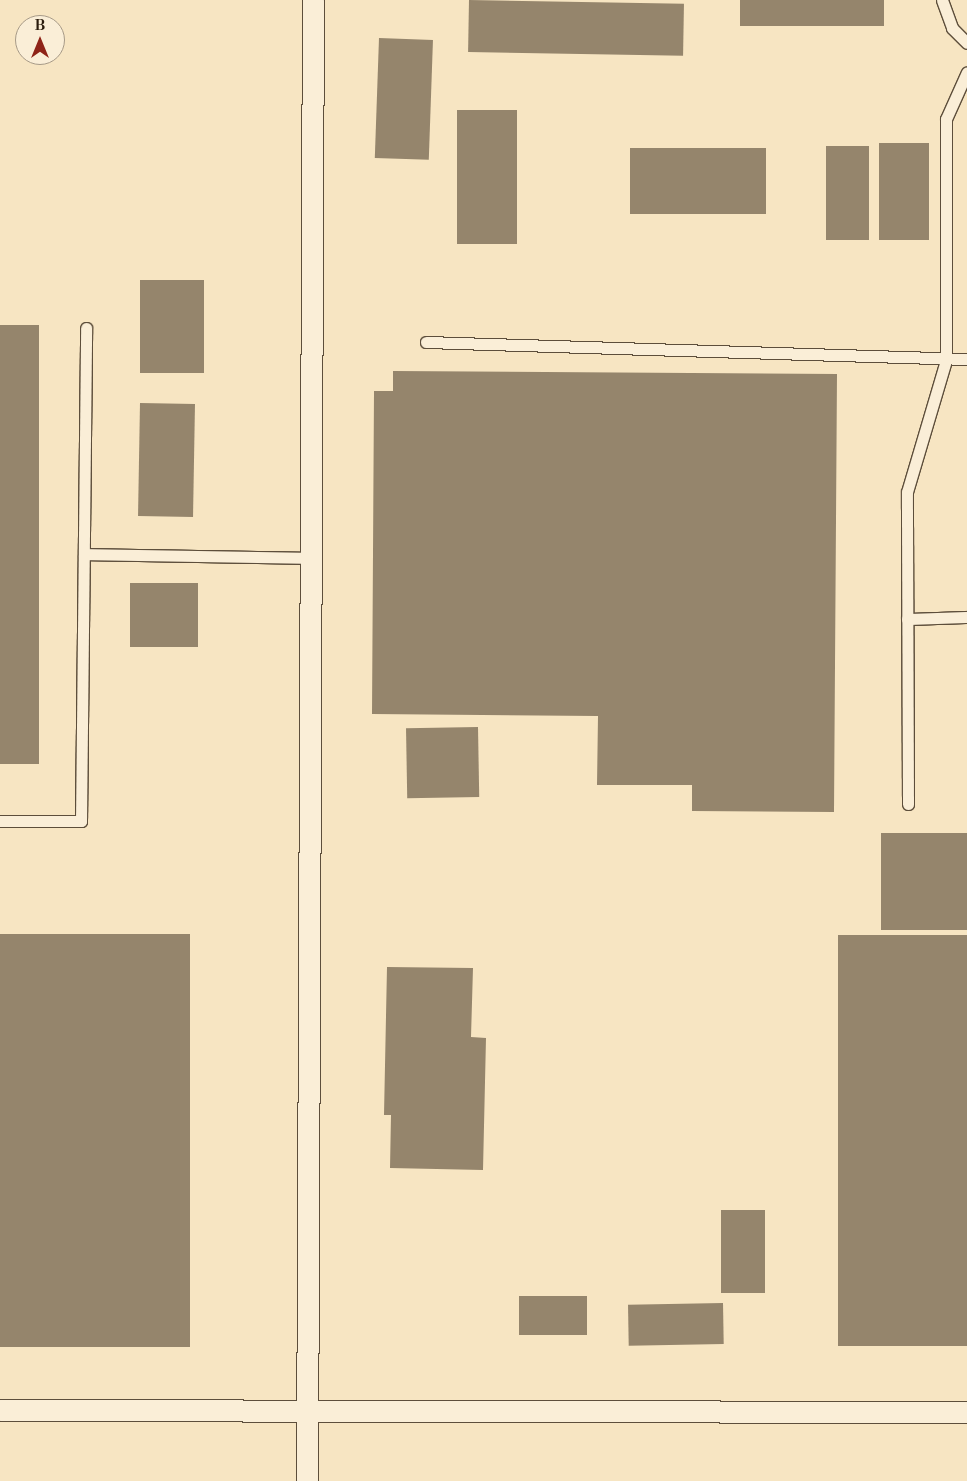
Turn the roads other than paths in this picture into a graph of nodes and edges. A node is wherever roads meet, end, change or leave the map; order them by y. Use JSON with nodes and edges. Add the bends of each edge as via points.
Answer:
{"nodes":[{"id":1,"x":313,"y":0,"type":"edge"},
{"id":2,"x":942,"y":0,"type":"edge"},
{"id":3,"x":967,"y":44,"type":"edge"},
{"id":4,"x":967,"y":72,"type":"edge"},
{"id":5,"x":86,"y":328,"type":"dead end"},
{"id":6,"x":426,"y":342,"type":"dead end"},
{"id":7,"x":967,"y":359,"type":"edge"},
{"id":8,"x":946,"y":360,"type":"junction"},
{"id":9,"x":84,"y":554,"type":"junction"},
{"id":10,"x":311,"y":558,"type":"junction"},
{"id":11,"x":967,"y":617,"type":"edge"},
{"id":12,"x":907,"y":619,"type":"junction"},
{"id":13,"x":908,"y":804,"type":"dead end"},
{"id":14,"x":0,"y":821,"type":"edge"},
{"id":15,"x":0,"y":1410,"type":"edge"},
{"id":16,"x":307,"y":1411,"type":"junction"},
{"id":17,"x":967,"y":1412,"type":"edge"},
{"id":18,"x":307,"y":1481,"type":"edge"}],
"edges":[{"from":1,"to":10,"type":"street"},
{"from":2,"to":3,"type":"lane","via":[[952,28]]},
{"from":4,"to":8,"type":"lane","via":[[946,119]]},
{"from":5,"to":9,"type":"lane"},
{"from":6,"to":8,"type":"lane"},
{"from":7,"to":8,"type":"lane"},
{"from":8,"to":12,"type":"lane","via":[[907,492]]},
{"from":9,"to":10,"type":"lane"},
{"from":9,"to":14,"type":"lane","via":[[81,821]]},
{"from":10,"to":16,"type":"street"},
{"from":11,"to":12,"type":"lane"},
{"from":12,"to":13,"type":"lane"},
{"from":15,"to":16,"type":"street"},
{"from":16,"to":17,"type":"street"},
{"from":16,"to":18,"type":"street"}]}
